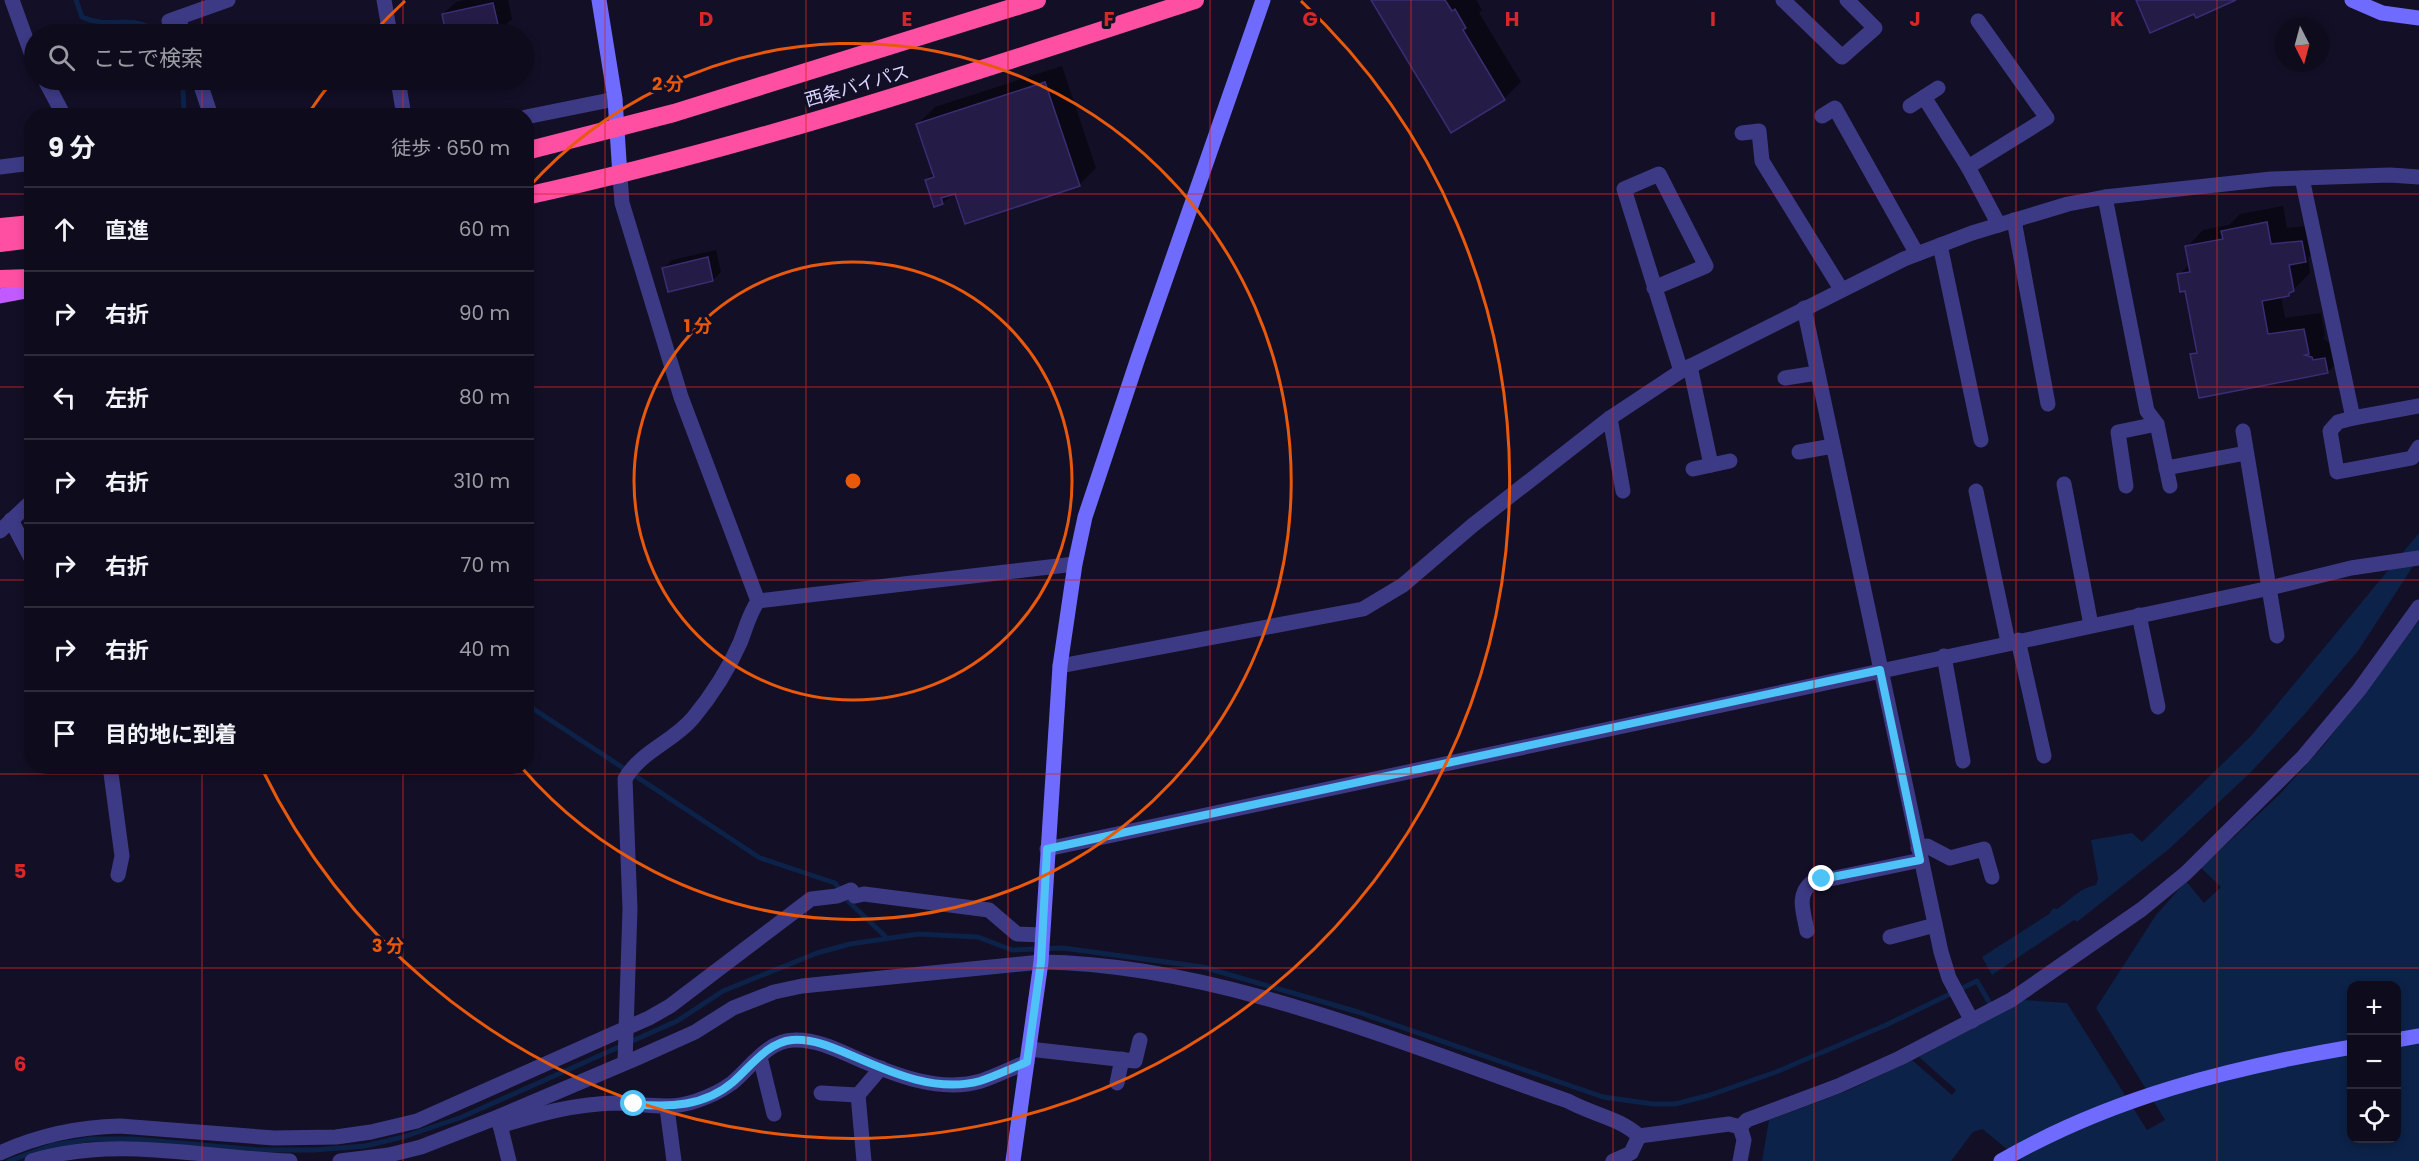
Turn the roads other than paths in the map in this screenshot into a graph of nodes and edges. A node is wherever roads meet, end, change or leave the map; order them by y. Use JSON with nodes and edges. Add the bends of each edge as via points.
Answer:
{"nodes":[{"id":1,"x":12,"y":0,"type":"edge"},
{"id":2,"x":228,"y":0,"type":"edge"},
{"id":3,"x":384,"y":0,"type":"edge"},
{"id":4,"x":598,"y":0,"type":"edge"},
{"id":5,"x":1037,"y":0,"type":"edge"},
{"id":6,"x":1196,"y":0,"type":"edge"},
{"id":7,"x":1263,"y":0,"type":"edge"},
{"id":8,"x":1783,"y":0,"type":"edge"},
{"id":9,"x":1847,"y":0,"type":"edge"},
{"id":10,"x":2352,"y":0,"type":"edge"},
{"id":11,"x":2419,"y":18,"type":"edge"},
{"id":12,"x":1978,"y":21,"type":"dead end"},
{"id":13,"x":177,"y":24,"type":"edge"},
{"id":14,"x":388,"y":24,"type":"edge"},
{"id":15,"x":24,"y":33,"type":"edge"},
{"id":16,"x":1938,"y":88,"type":"dead end"},
{"id":17,"x":50,"y":90,"type":"edge"},
{"id":18,"x":202,"y":90,"type":"edge"},
{"id":19,"x":400,"y":90,"type":"edge"},
{"id":20,"x":1924,"y":97,"type":"junction"},
{"id":21,"x":615,"y":99,"type":"junction"},
{"id":22,"x":1910,"y":106,"type":"dead end"},
{"id":23,"x":60,"y":108,"type":"edge"},
{"id":24,"x":208,"y":108,"type":"edge"},
{"id":25,"x":403,"y":108,"type":"edge"},
{"id":26,"x":534,"y":115,"type":"edge"},
{"id":27,"x":1822,"y":116,"type":"dead end"},
{"id":28,"x":619,"y":128,"type":"junction"},
{"id":29,"x":1742,"y":133,"type":"dead end"},
{"id":30,"x":534,"y":149,"type":"edge"},
{"id":31,"x":24,"y":165,"type":"edge"},
{"id":32,"x":0,"y":167,"type":"edge"},
{"id":33,"x":1968,"y":167,"type":"junction"},
{"id":34,"x":620,"y":176,"type":"junction"},
{"id":35,"x":2419,"y":177,"type":"edge"},
{"id":36,"x":2302,"y":178,"type":"junction"},
{"id":37,"x":534,"y":194,"type":"edge"},
{"id":38,"x":2105,"y":197,"type":"junction"},
{"id":39,"x":2006,"y":223,"type":"junction"},
{"id":40,"x":24,"y":225,"type":"edge"},
{"id":41,"x":0,"y":227,"type":"edge"},
{"id":42,"x":24,"y":240,"type":"edge"},
{"id":43,"x":0,"y":243,"type":"edge"},
{"id":44,"x":1940,"y":245,"type":"junction"},
{"id":45,"x":1917,"y":254,"type":"junction"},
{"id":46,"x":24,"y":278,"type":"edge"},
{"id":47,"x":0,"y":279,"type":"edge"},
{"id":48,"x":1654,"y":288,"type":"junction"},
{"id":49,"x":1842,"y":290,"type":"junction"},
{"id":50,"x":24,"y":292,"type":"edge"},
{"id":51,"x":0,"y":296,"type":"edge"},
{"id":52,"x":1804,"y":308,"type":"junction"},
{"id":53,"x":1686,"y":368,"type":"junction"},
{"id":54,"x":1817,"y":373,"type":"junction"},
{"id":55,"x":1785,"y":378,"type":"dead end"},
{"id":56,"x":2048,"y":404,"type":"dead end"},
{"id":57,"x":2419,"y":406,"type":"edge"},
{"id":58,"x":1610,"y":418,"type":"junction"},
{"id":59,"x":2353,"y":418,"type":"junction"},
{"id":60,"x":2157,"y":424,"type":"junction"},
{"id":61,"x":2243,"y":431,"type":"dead end"},
{"id":62,"x":1981,"y":440,"type":"dead end"},
{"id":63,"x":1833,"y":446,"type":"junction"},
{"id":64,"x":2419,"y":447,"type":"edge"},
{"id":65,"x":1799,"y":452,"type":"dead end"},
{"id":66,"x":2246,"y":453,"type":"junction"},
{"id":67,"x":1730,"y":461,"type":"dead end"},
{"id":68,"x":1711,"y":465,"type":"junction"},
{"id":69,"x":2166,"y":468,"type":"junction"},
{"id":70,"x":1693,"y":469,"type":"dead end"},
{"id":71,"x":2064,"y":483,"type":"dead end"},
{"id":72,"x":2126,"y":486,"type":"dead end"},
{"id":73,"x":2170,"y":486,"type":"dead end"},
{"id":74,"x":1976,"y":490,"type":"dead end"},
{"id":75,"x":1623,"y":491,"type":"dead end"},
{"id":76,"x":24,"y":508,"type":"edge"},
{"id":77,"x":5,"y":526,"type":"edge"},
{"id":78,"x":24,"y":550,"type":"edge"},
{"id":79,"x":2419,"y":558,"type":"edge"},
{"id":80,"x":1075,"y":564,"type":"junction"},
{"id":81,"x":2270,"y":588,"type":"junction"},
{"id":82,"x":758,"y":601,"type":"junction"},
{"id":83,"x":2419,"y":608,"type":"edge"},
{"id":84,"x":2139,"y":615,"type":"junction"},
{"id":85,"x":2091,"y":625,"type":"junction"},
{"id":86,"x":2277,"y":636,"type":"dead end"},
{"id":87,"x":2013,"y":641,"type":"junction"},
{"id":88,"x":1944,"y":656,"type":"junction"},
{"id":89,"x":1060,"y":666,"type":"junction"},
{"id":90,"x":1880,"y":670,"type":"junction"},
{"id":91,"x":2158,"y":707,"type":"dead end"},
{"id":92,"x":2044,"y":756,"type":"dead end"},
{"id":93,"x":1963,"y":761,"type":"dead end"},
{"id":94,"x":111,"y":774,"type":"edge"},
{"id":95,"x":1047,"y":849,"type":"junction"},
{"id":96,"x":1919,"y":854,"type":"junction"},
{"id":97,"x":118,"y":875,"type":"dead end"},
{"id":98,"x":1992,"y":877,"type":"dead end"},
{"id":99,"x":1935,"y":926,"type":"junction"},
{"id":100,"x":1807,"y":931,"type":"dead end"},
{"id":101,"x":1042,"y":937,"type":"junction"},
{"id":102,"x":1890,"y":937,"type":"dead end"},
{"id":103,"x":1041,"y":959,"type":"junction"},
{"id":104,"x":1972,"y":1021,"type":"junction"},
{"id":105,"x":625,"y":1032,"type":"junction"},
{"id":106,"x":2419,"y":1036,"type":"edge"},
{"id":107,"x":2401,"y":1039,"type":"edge"},
{"id":108,"x":1140,"y":1040,"type":"dead end"},
{"id":109,"x":2347,"y":1048,"type":"edge"},
{"id":110,"x":1028,"y":1055,"type":"junction"},
{"id":111,"x":760,"y":1057,"type":"junction"},
{"id":112,"x":625,"y":1059,"type":"junction"},
{"id":113,"x":1122,"y":1059,"type":"junction"},
{"id":114,"x":880,"y":1068,"type":"junction"},
{"id":115,"x":1118,"y":1083,"type":"dead end"},
{"id":116,"x":821,"y":1093,"type":"dead end"},
{"id":117,"x":858,"y":1095,"type":"junction"},
{"id":118,"x":667,"y":1108,"type":"junction"},
{"id":119,"x":774,"y":1114,"type":"dead end"},
{"id":120,"x":499,"y":1122,"type":"junction"},
{"id":121,"x":1740,"y":1127,"type":"junction"},
{"id":122,"x":1639,"y":1136,"type":"junction"},
{"id":123,"x":0,"y":1153,"type":"edge"},
{"id":124,"x":404,"y":1156,"type":"edge"},
{"id":125,"x":32,"y":1161,"type":"edge"},
{"id":126,"x":266,"y":1161,"type":"edge"},
{"id":127,"x":290,"y":1161,"type":"edge"},
{"id":128,"x":340,"y":1161,"type":"edge"},
{"id":129,"x":508,"y":1161,"type":"edge"},
{"id":130,"x":674,"y":1161,"type":"edge"},
{"id":131,"x":864,"y":1161,"type":"edge"},
{"id":132,"x":1013,"y":1161,"type":"edge"},
{"id":133,"x":1613,"y":1161,"type":"edge"},
{"id":134,"x":1740,"y":1161,"type":"edge"},
{"id":135,"x":2001,"y":1161,"type":"edge"}],
"edges":[{"from":1,"to":15,"type":"street"},
{"from":2,"to":13,"type":"street","via":[[174,20]]},
{"from":3,"to":14,"type":"street"},
{"from":4,"to":21,"type":"street"},
{"from":5,"to":28,"type":"highway","name":"西条バイパス"},
{"from":6,"to":34,"type":"highway","name":"西条バイパス","via":[[890,100]]},
{"from":7,"to":80,"type":"street","via":[[1137,358],[1085,517]]},
{"from":8,"to":9,"type":"street","via":[[1842,57],[1875,28]]},
{"from":10,"to":11,"type":"street","via":[[2382,13]]},
{"from":12,"to":33,"type":"street","via":[[2047,118]]},
{"from":16,"to":20,"type":"street"},
{"from":17,"to":23,"type":"street"},
{"from":18,"to":24,"type":"street"},
{"from":19,"to":25,"type":"street"},
{"from":20,"to":22,"type":"street"},
{"from":20,"to":33,"type":"street"},
{"from":21,"to":26,"type":"street"},
{"from":21,"to":28,"type":"street"},
{"from":27,"to":45,"type":"street","via":[[1835,108]]},
{"from":28,"to":30,"type":"highway","name":"西条バイパス"},
{"from":28,"to":34,"type":"street"},
{"from":29,"to":49,"type":"street","via":[[1759,131],[1762,161]]},
{"from":31,"to":32,"type":"street"},
{"from":33,"to":39,"type":"street"},
{"from":34,"to":37,"type":"highway","name":"西条バイパス"},
{"from":34,"to":82,"type":"street","via":[[622,203],[681,397]]},
{"from":35,"to":36,"type":"street"},
{"from":36,"to":38,"type":"street"},
{"from":36,"to":59,"type":"street"},
{"from":38,"to":39,"type":"street"},
{"from":38,"to":60,"type":"street","via":[[2148,411]]},
{"from":39,"to":44,"type":"street"},
{"from":39,"to":56,"type":"street"},
{"from":40,"to":41,"type":"highway"},
{"from":42,"to":43,"type":"highway"},
{"from":44,"to":45,"type":"street"},
{"from":44,"to":62,"type":"street"},
{"from":45,"to":49,"type":"street"},
{"from":46,"to":47,"type":"highway"},
{"from":48,"to":48,"type":"street","via":[[1624,189],[1659,174],[1706,266]]},
{"from":48,"to":53,"type":"street"},
{"from":49,"to":52,"type":"street"},
{"from":50,"to":51,"type":"main road"},
{"from":52,"to":53,"type":"street"},
{"from":52,"to":54,"type":"street"},
{"from":53,"to":58,"type":"street"},
{"from":53,"to":68,"type":"street"},
{"from":54,"to":55,"type":"street"},
{"from":54,"to":63,"type":"street"},
{"from":57,"to":59,"type":"street"},
{"from":58,"to":75,"type":"street"},
{"from":58,"to":89,"type":"street","via":[[1403,585],[1364,609]]},
{"from":59,"to":64,"type":"street","via":[[2338,422],[2330,431],[2337,472],[2412,458]]},
{"from":60,"to":69,"type":"street"},
{"from":60,"to":72,"type":"street","via":[[2118,432]]},
{"from":61,"to":66,"type":"street"},
{"from":63,"to":65,"type":"street"},
{"from":63,"to":90,"type":"street"},
{"from":66,"to":69,"type":"street"},
{"from":66,"to":81,"type":"street"},
{"from":67,"to":68,"type":"street"},
{"from":68,"to":70,"type":"street"},
{"from":69,"to":73,"type":"street"},
{"from":71,"to":85,"type":"street"},
{"from":74,"to":87,"type":"street"},
{"from":76,"to":77,"type":"street"},
{"from":77,"to":78,"type":"street"},
{"from":79,"to":81,"type":"street"},
{"from":80,"to":82,"type":"street"},
{"from":80,"to":89,"type":"street"},
{"from":81,"to":84,"type":"street"},
{"from":81,"to":86,"type":"street"},
{"from":82,"to":105,"type":"street","via":[[750,611],[728,669],[692,720],[634,764],[625,778],[630,909]]},
{"from":83,"to":104,"type":"street","via":[[2359,690],[2303,757],[2186,873],[2060,969]]},
{"from":84,"to":85,"type":"street"},
{"from":84,"to":91,"type":"street"},
{"from":85,"to":87,"type":"street"},
{"from":87,"to":88,"type":"street"},
{"from":87,"to":92,"type":"street"},
{"from":88,"to":90,"type":"street"},
{"from":88,"to":93,"type":"street"},
{"from":89,"to":95,"type":"street"},
{"from":90,"to":95,"type":"street"},
{"from":90,"to":96,"type":"street"},
{"from":94,"to":97,"type":"street","via":[[122,856]]},
{"from":95,"to":101,"type":"street"},
{"from":96,"to":98,"type":"street","via":[[1927,846],[1950,858],[1984,849]]},
{"from":96,"to":99,"type":"street"},
{"from":96,"to":100,"type":"street","via":[[1811,883],[1803,890],[1801,899]]},
{"from":99,"to":102,"type":"street"},
{"from":99,"to":104,"type":"street","via":[[1949,978]]},
{"from":101,"to":103,"type":"street"},
{"from":101,"to":105,"type":"street","via":[[1017,934],[989,910],[855,896],[851,890],[811,899],[670,1006]]},
{"from":103,"to":110,"type":"street"},
{"from":103,"to":112,"type":"street","via":[[790,988],[733,1008],[695,1032]]},
{"from":103,"to":122,"type":"street","via":[[1192,979],[1315,1014],[1568,1101],[1588,1113],[1630,1127]]},
{"from":104,"to":121,"type":"street","via":[[1890,1063],[1747,1120]]},
{"from":105,"to":112,"type":"street"},
{"from":105,"to":123,"type":"street","via":[[417,1121],[370,1132],[274,1138],[90,1127],[45,1135]]},
{"from":106,"to":107,"type":"street"},
{"from":108,"to":113,"type":"street","via":[[1135,1061]]},
{"from":109,"to":135,"type":"street","via":[[2210,1076],[2139,1097]]},
{"from":110,"to":113,"type":"street"},
{"from":110,"to":114,"type":"street","via":[[981,1081],[965,1084],[919,1080]]},
{"from":110,"to":132,"type":"street"},
{"from":111,"to":114,"type":"street","via":[[778,1043],[806,1040]]},
{"from":111,"to":118,"type":"street","via":[[719,1091]]},
{"from":111,"to":119,"type":"street"},
{"from":112,"to":120,"type":"street"},
{"from":113,"to":115,"type":"street"},
{"from":114,"to":117,"type":"street"},
{"from":116,"to":117,"type":"street"},
{"from":117,"to":131,"type":"street"},
{"from":118,"to":120,"type":"street","via":[[616,1103],[578,1105]]},
{"from":118,"to":130,"type":"street"},
{"from":120,"to":124,"type":"street"},
{"from":120,"to":129,"type":"street"},
{"from":121,"to":122,"type":"street","via":[[1717,1125]]},
{"from":121,"to":134,"type":"street","via":[[1744,1140]]},
{"from":122,"to":133,"type":"street","via":[[1631,1153]]},
{"from":124,"to":128,"type":"street"},
{"from":125,"to":126,"type":"street","via":[[75,1151],[112,1149]]},
{"from":126,"to":127,"type":"street"}]}
